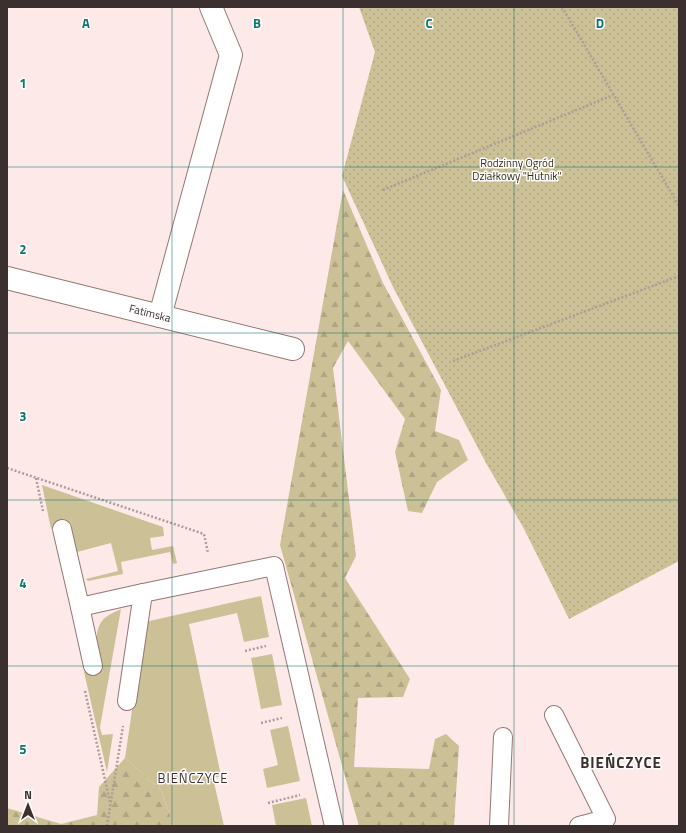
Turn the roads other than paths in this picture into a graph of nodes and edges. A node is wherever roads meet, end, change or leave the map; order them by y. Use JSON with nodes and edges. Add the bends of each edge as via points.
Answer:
{"nodes":[{"id":1,"x":211,"y":7,"type":"edge"},
{"id":2,"x":7,"y":278,"type":"edge"},
{"id":3,"x":160,"y":316,"type":"junction"},
{"id":4,"x":293,"y":349,"type":"dead end"},
{"id":5,"x":62,"y":530,"type":"dead end"},
{"id":6,"x":143,"y":593,"type":"junction"},
{"id":7,"x":80,"y":607,"type":"junction"},
{"id":8,"x":93,"y":666,"type":"dead end"},
{"id":9,"x":127,"y":701,"type":"road end"},
{"id":10,"x":554,"y":715,"type":"dead end"},
{"id":11,"x":503,"y":737,"type":"dead end"},
{"id":12,"x":334,"y":826,"type":"edge"},
{"id":13,"x":499,"y":826,"type":"edge"},
{"id":14,"x":583,"y":826,"type":"edge"}],
"edges":[{"from":1,"to":3,"type":"street","via":[[231,55]]},
{"from":2,"to":3,"type":"street","name":"Fatimska"},
{"from":3,"to":4,"type":"street","name":"Fatimska"},
{"from":5,"to":7,"type":"lane"},
{"from":6,"to":7,"type":"lane"},
{"from":6,"to":9,"type":"lane"},
{"from":6,"to":12,"type":"lane","via":[[274,566]]},
{"from":7,"to":8,"type":"lane"},
{"from":10,"to":14,"type":"lane","via":[[606,819]]},
{"from":11,"to":13,"type":"lane"}]}
